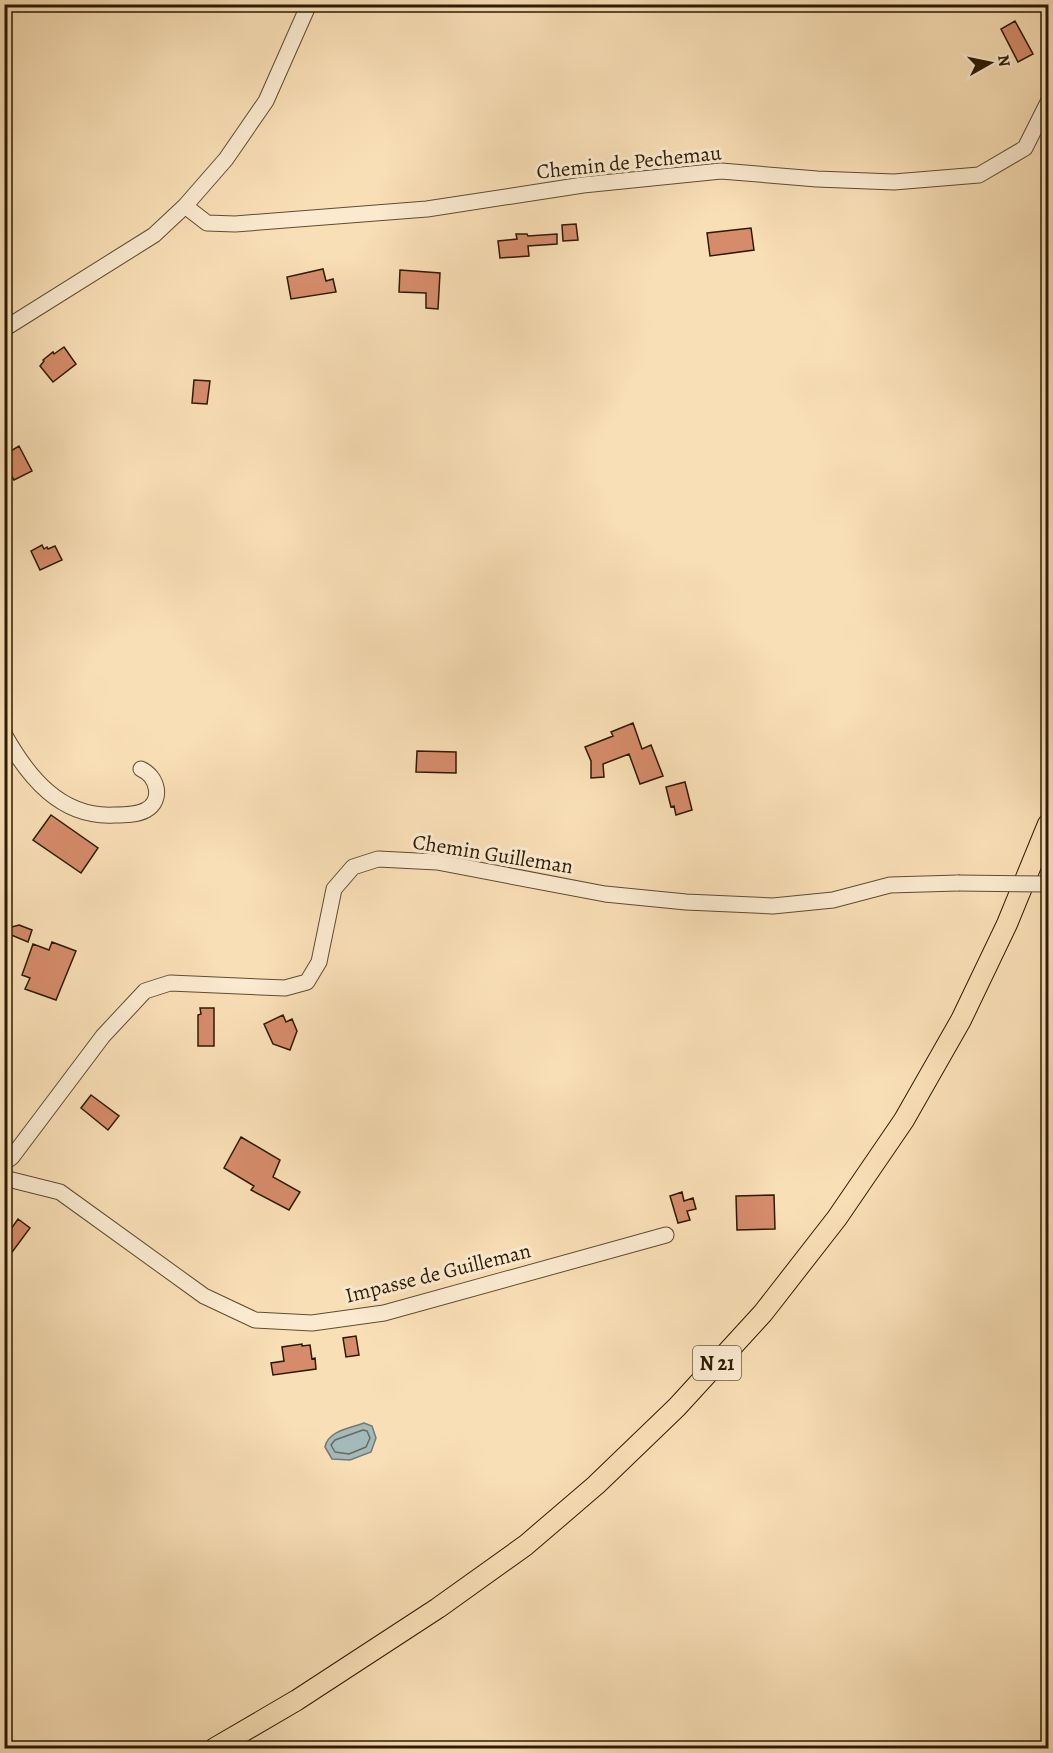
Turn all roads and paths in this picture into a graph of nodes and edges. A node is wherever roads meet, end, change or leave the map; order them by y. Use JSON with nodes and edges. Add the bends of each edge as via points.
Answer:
{"nodes":[{"id":1,"x":309,"y":4,"type":"edge"},
{"id":2,"x":1048,"y":102,"type":"edge"},
{"id":3,"x":184,"y":206,"type":"junction"},
{"id":4,"x":4,"y":329,"type":"edge"},
{"id":5,"x":4,"y":734,"type":"edge"},
{"id":6,"x":141,"y":769,"type":"dead end"},
{"id":7,"x":1048,"y":824,"type":"edge"},
{"id":8,"x":1048,"y":884,"type":"edge"},
{"id":9,"x":4,"y":1163,"type":"edge"},
{"id":10,"x":4,"y":1178,"type":"edge"},
{"id":11,"x":666,"y":1235,"type":"dead end"},
{"id":12,"x":215,"y":1749,"type":"edge"}],
"edges":[{"from":1,"to":3,"type":"street","via":[[266,101],[226,159]]},
{"from":2,"to":3,"type":"street","name":"Chemin de Pechemau","via":[[1025,148],[979,175],[894,182],[721,171],[583,185],[427,209],[236,224],[207,223]]},
{"from":3,"to":4,"type":"street","via":[[154,235]]},
{"from":5,"to":6,"type":"street","via":[[42,788],[80,810],[108,816],[144,811],[156,796],[155,781]]},
{"from":7,"to":12,"type":"main road","number":"N 21","via":[[961,1020],[904,1120],[837,1218],[763,1313],[661,1423],[526,1545],[438,1608]]},
{"from":8,"to":9,"type":"street","name":"Chemin Guilleman","bridge":true,"via":[[890,885],[833,900],[773,906],[605,894],[437,862],[378,859],[353,867],[334,889],[319,962],[308,982],[285,988],[170,983],[145,991],[103,1036]]},
{"from":10,"to":11,"type":"street","name":"Impasse de Guilleman","via":[[60,1192],[204,1296],[255,1320],[312,1323],[384,1313]]}]}
